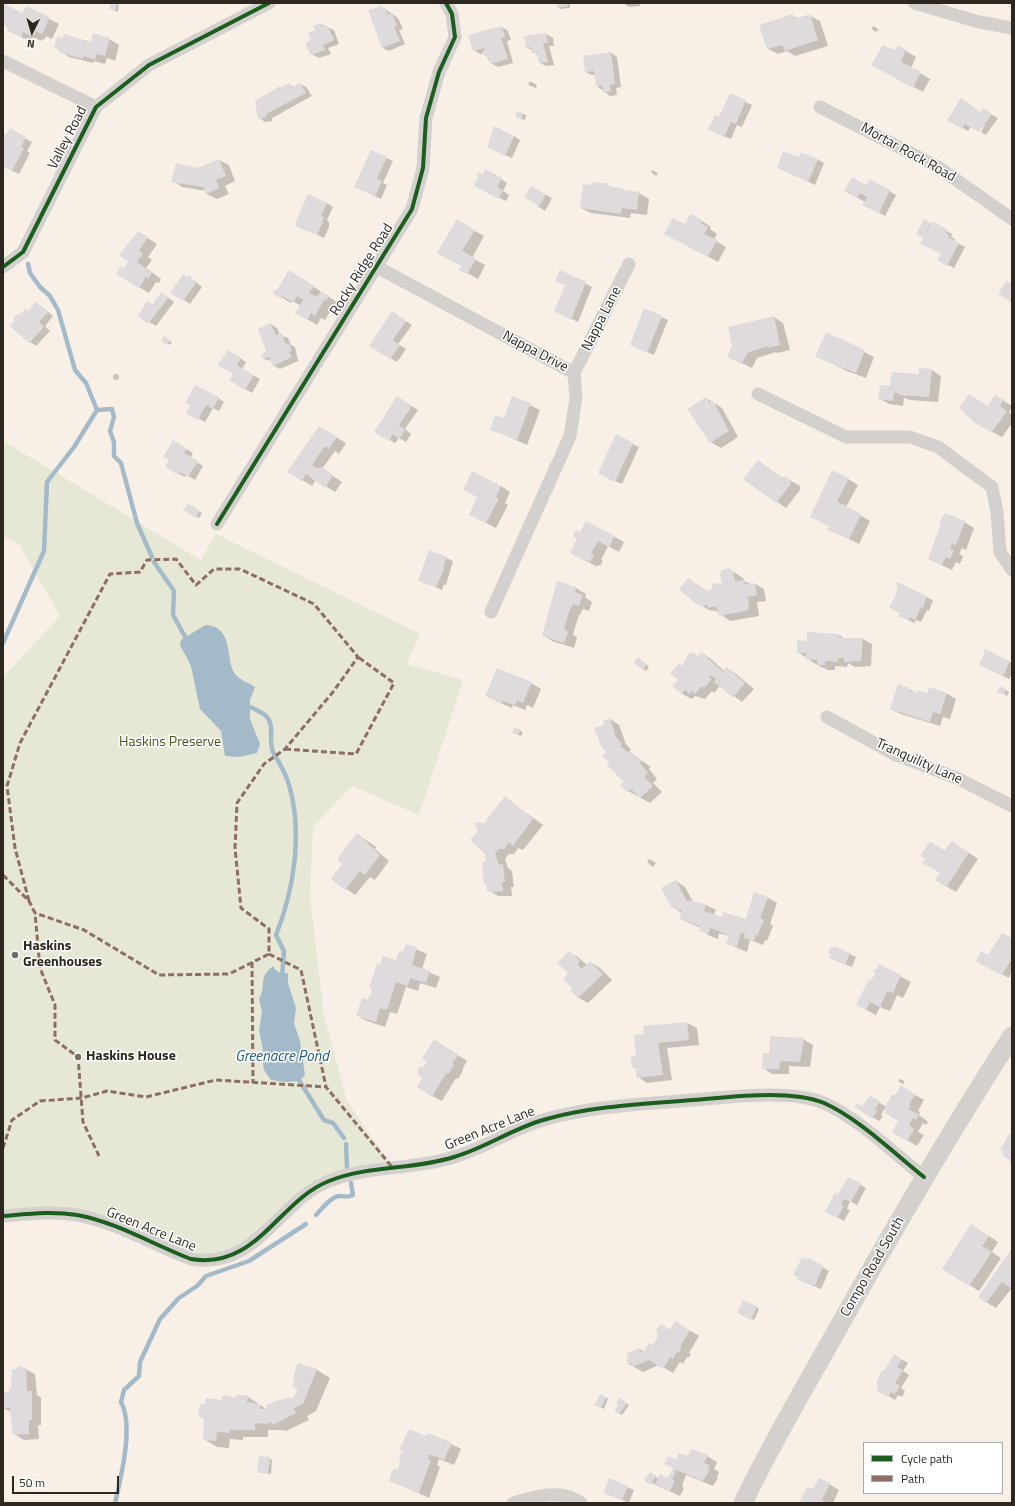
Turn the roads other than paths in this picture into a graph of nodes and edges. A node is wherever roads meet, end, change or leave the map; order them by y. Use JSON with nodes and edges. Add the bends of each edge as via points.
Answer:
{"nodes":[{"id":1,"x":269,"y":3,"type":"edge"},
{"id":2,"x":446,"y":3,"type":"edge"},
{"id":3,"x":914,"y":3,"type":"edge"},
{"id":4,"x":1012,"y":28,"type":"edge"},
{"id":5,"x":3,"y":60,"type":"edge"},
{"id":6,"x":96,"y":107,"type":"junction"},
{"id":7,"x":820,"y":107,"type":"dead end"},
{"id":8,"x":1012,"y":219,"type":"edge"},
{"id":9,"x":629,"y":264,"type":"dead end"},
{"id":10,"x":3,"y":267,"type":"edge"},
{"id":11,"x":377,"y":267,"type":"junction"},
{"id":12,"x":574,"y":373,"type":"junction"},
{"id":13,"x":758,"y":394,"type":"dead end"},
{"id":14,"x":217,"y":524,"type":"dead end"},
{"id":15,"x":1012,"y":570,"type":"edge"},
{"id":16,"x":491,"y":612,"type":"dead end"},
{"id":17,"x":827,"y":717,"type":"dead end"},
{"id":18,"x":1012,"y":806,"type":"edge"},
{"id":19,"x":1012,"y":1036,"type":"edge"},
{"id":20,"x":924,"y":1177,"type":"junction"},
{"id":21,"x":3,"y":1216,"type":"edge"},
{"id":22,"x":513,"y":1503,"type":"edge"},
{"id":23,"x":582,"y":1503,"type":"edge"},
{"id":24,"x":743,"y":1503,"type":"edge"}],
"edges":[{"from":1,"to":6,"type":"street","name":"Valley Road","via":[[149,64]]},
{"from":2,"to":11,"type":"street","name":"Rocky Ridge Road","via":[[452,14],[455,36],[439,72],[426,118],[423,168],[412,209]]},
{"from":3,"to":4,"type":"street","via":[[979,22]]},
{"from":5,"to":6,"type":"street"},
{"from":6,"to":10,"type":"street","name":"Valley Road","via":[[23,252]]},
{"from":7,"to":8,"type":"street","name":"Mortar Rock Road","via":[[938,167]]},
{"from":9,"to":12,"type":"street","name":"Nappa Lane"},
{"from":11,"to":12,"type":"street","name":"Nappa Drive"},
{"from":11,"to":14,"type":"street","name":"Rocky Ridge Road"},
{"from":12,"to":16,"type":"street","name":"Nappa Drive","via":[[576,398],[570,436]]},
{"from":13,"to":15,"type":"street","via":[[846,437],[910,437],[938,447],[992,487],[1000,552]]},
{"from":17,"to":18,"type":"street","name":"Tranquility Lane","via":[[896,755],[959,779]]},
{"from":19,"to":20,"type":"main road","name":"Compo Road South"},
{"from":20,"to":21,"type":"street","name":"Green Acre Lane","via":[[855,1122],[825,1104],[796,1096],[749,1096],[640,1104],[568,1113],[540,1121],[487,1146],[453,1158],[392,1166],[328,1181],[312,1190],[264,1235],[244,1248],[215,1260],[191,1259],[102,1222],[77,1215],[46,1212]]},
{"from":20,"to":24,"type":"main road","name":"Compo Road South","via":[[796,1403]]},
{"from":22,"to":23,"type":"street","via":[[557,1494]]}]}
